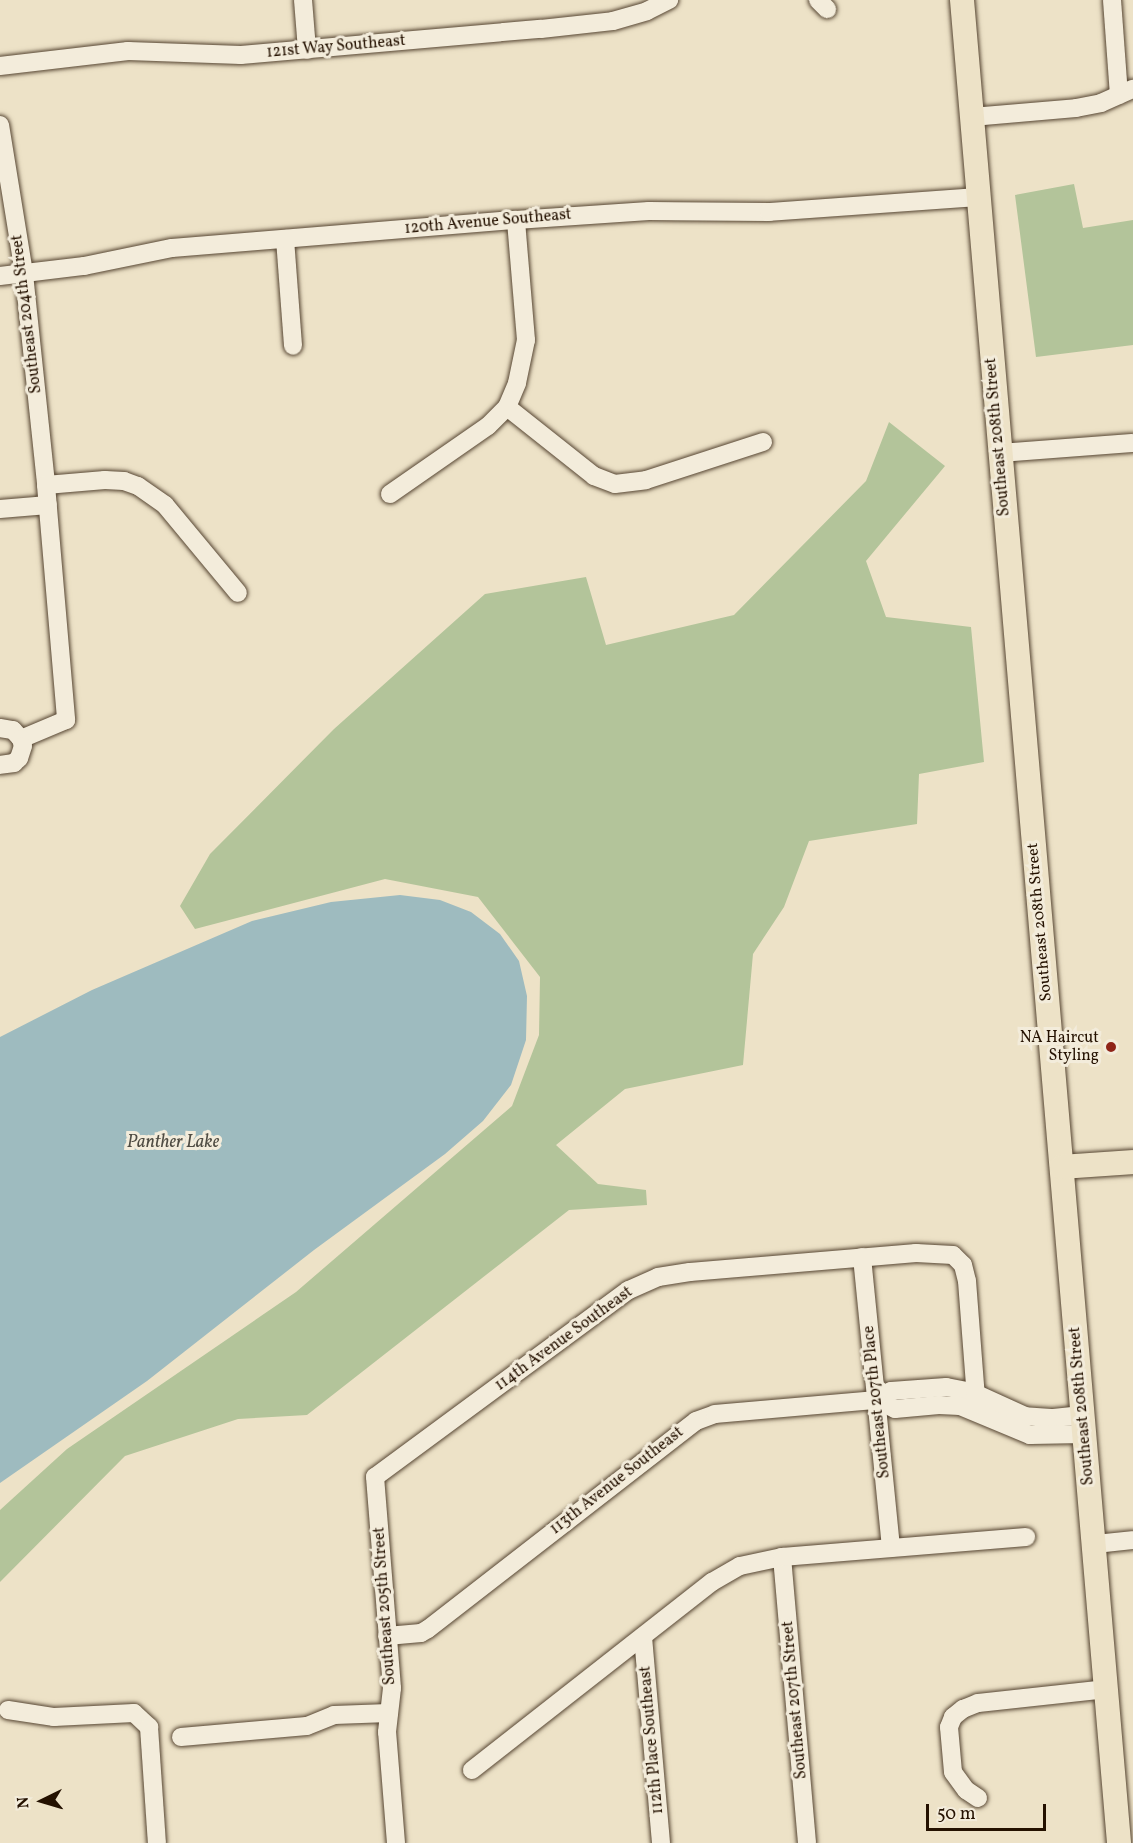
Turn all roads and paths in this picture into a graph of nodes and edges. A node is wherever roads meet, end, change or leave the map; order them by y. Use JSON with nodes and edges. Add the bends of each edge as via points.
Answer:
{"nodes":[{"id":1,"x":303,"y":0,"type":"edge"},
{"id":2,"x":669,"y":0,"type":"edge"},
{"id":3,"x":962,"y":0,"type":"edge"},
{"id":4,"x":1112,"y":0,"type":"edge"},
{"id":5,"x":307,"y":50,"type":"junction"},
{"id":6,"x":0,"y":66,"type":"edge"},
{"id":7,"x":1126,"y":92,"type":"edge"},
{"id":8,"x":972,"y":117,"type":"junction"},
{"id":9,"x":0,"y":125,"type":"edge"},
{"id":10,"x":979,"y":197,"type":"junction"},
{"id":11,"x":516,"y":220,"type":"junction"},
{"id":12,"x":285,"y":239,"type":"junction"},
{"id":13,"x":24,"y":274,"type":"junction"},
{"id":14,"x":0,"y":276,"type":"edge"},
{"id":15,"x":293,"y":346,"type":"dead end"},
{"id":16,"x":507,"y":407,"type":"junction"},
{"id":17,"x":763,"y":442,"type":"dead end"},
{"id":18,"x":1133,"y":442,"type":"edge"},
{"id":19,"x":999,"y":453,"type":"junction"},
{"id":20,"x":46,"y":485,"type":"junction"},
{"id":21,"x":390,"y":494,"type":"dead end"},
{"id":22,"x":48,"y":505,"type":"junction"},
{"id":23,"x":0,"y":509,"type":"edge"},
{"id":24,"x":238,"y":593,"type":"dead end"},
{"id":25,"x":0,"y":728,"type":"edge"},
{"id":26,"x":21,"y":739,"type":"junction"},
{"id":27,"x":0,"y":765,"type":"edge"},
{"id":28,"x":1133,"y":1161,"type":"edge"},
{"id":29,"x":1062,"y":1167,"type":"junction"},
{"id":30,"x":862,"y":1257,"type":"junction"},
{"id":31,"x":876,"y":1400,"type":"junction"},
{"id":32,"x":977,"y":1403,"type":"junction"},
{"id":33,"x":1083,"y":1425,"type":"junction"},
{"id":34,"x":375,"y":1477,"type":"joint"},
{"id":35,"x":1026,"y":1537,"type":"dead end"},
{"id":36,"x":1133,"y":1540,"type":"edge"},
{"id":37,"x":1095,"y":1544,"type":"junction"},
{"id":38,"x":891,"y":1548,"type":"junction"},
{"id":39,"x":782,"y":1557,"type":"junction"},
{"id":40,"x":387,"y":1636,"type":"junction"},
{"id":41,"x":643,"y":1637,"type":"junction"},
{"id":42,"x":1107,"y":1689,"type":"junction"},
{"id":43,"x":8,"y":1710,"type":"dead end"},
{"id":44,"x":389,"y":1713,"type":"junction"},
{"id":45,"x":181,"y":1737,"type":"dead end"},
{"id":46,"x":472,"y":1770,"type":"dead end"},
{"id":47,"x":978,"y":1798,"type":"dead end"},
{"id":48,"x":157,"y":1843,"type":"edge"},
{"id":49,"x":396,"y":1843,"type":"edge"},
{"id":50,"x":661,"y":1843,"type":"edge"},
{"id":51,"x":807,"y":1843,"type":"edge"},
{"id":52,"x":1119,"y":1843,"type":"edge"}],
"edges":[{"from":1,"to":5,"type":"street"},
{"from":2,"to":5,"type":"street","name":"121st Way Southeast","via":[[631,16],[597,23]]},
{"from":3,"to":8,"type":"main road","name":"Southeast 208th Street"},
{"from":4,"to":7,"type":"street"},
{"from":5,"to":6,"type":"street","name":"121st Way Southeast","via":[[241,55],[128,51]]},
{"from":7,"to":8,"type":"street","via":[[1076,108]]},
{"from":8,"to":10,"type":"main road","name":"Southeast 208th Street"},
{"from":9,"to":13,"type":"street","name":"Southeast 204th Street"},
{"from":10,"to":11,"type":"street","name":"120th Avenue Southeast","via":[[769,212],[649,211]]},
{"from":10,"to":19,"type":"main road","name":"Southeast 208th Street"},
{"from":11,"to":12,"type":"street","name":"120th Avenue Southeast"},
{"from":11,"to":16,"type":"street","via":[[526,340],[517,383]]},
{"from":12,"to":13,"type":"street","name":"120th Avenue Southeast","via":[[172,248]]},
{"from":12,"to":15,"type":"street"},
{"from":13,"to":14,"type":"street","name":"120th Avenue Southeast"},
{"from":13,"to":20,"type":"street","name":"Southeast 204th Street"},
{"from":16,"to":17,"type":"street","via":[[594,476],[615,484],[646,480]]},
{"from":16,"to":21,"type":"street","via":[[488,426]]},
{"from":18,"to":19,"type":"street"},
{"from":19,"to":29,"type":"main road","name":"Southeast 208th Street"},
{"from":20,"to":22,"type":"street","name":"Southeast 204th Street"},
{"from":20,"to":24,"type":"street","via":[[105,480],[138,486],[165,505]]},
{"from":22,"to":23,"type":"street"},
{"from":22,"to":26,"type":"street","name":"Southeast 204th Street","via":[[66,720]]},
{"from":25,"to":26,"type":"street","via":[[13,730]]},
{"from":26,"to":27,"type":"street","via":[[19,758]]},
{"from":28,"to":29,"type":"main road"},
{"from":29,"to":33,"type":"main road","name":"Southeast 208th Street"},
{"from":30,"to":31,"type":"street","name":"Southeast 207th Place"},
{"from":30,"to":32,"type":"street","name":"114th Avenue Southeast","via":[[930,1252],[956,1257],[963,1265]]},
{"from":30,"to":34,"type":"street","name":"114th Avenue Southeast","via":[[690,1272],[658,1277],[639,1285]]},
{"from":31,"to":32,"type":"street","name":"113th Avenue Southeast","via":[[891,1391],[953,1387]]},
{"from":31,"to":38,"type":"street","name":"Southeast 207th Place"},
{"from":31,"to":40,"type":"street","name":"113th Avenue Southeast","via":[[715,1414],[696,1421],[428,1629]]},
{"from":32,"to":33,"type":"street","name":"113th Avenue Southeast","via":[[1030,1435]]},
{"from":33,"to":37,"type":"main road","name":"Southeast 208th Street"},
{"from":34,"to":40,"type":"street","name":"Southeast 205th Street"},
{"from":35,"to":38,"type":"street"},
{"from":36,"to":37,"type":"street"},
{"from":37,"to":42,"type":"main road","name":"Southeast 208th Street"},
{"from":38,"to":39,"type":"street"},
{"from":39,"to":41,"type":"street","via":[[750,1563],[722,1575]]},
{"from":39,"to":51,"type":"street","name":"Southeast 207th Street"},
{"from":40,"to":44,"type":"street","name":"Southeast 205th Street","via":[[392,1688]]},
{"from":41,"to":46,"type":"street"},
{"from":41,"to":50,"type":"street","name":"112th Place Southeast"},
{"from":42,"to":47,"type":"street","via":[[978,1703],[953,1717],[949,1727],[953,1772],[966,1790]]},
{"from":42,"to":52,"type":"main road","name":"Southeast 208th Street"},
{"from":43,"to":48,"type":"street","via":[[54,1717],[135,1713],[149,1726]]},
{"from":44,"to":45,"type":"street","via":[[334,1715],[307,1726]]},
{"from":44,"to":49,"type":"street","name":"Southeast 205th Street","via":[[387,1732]]}]}
